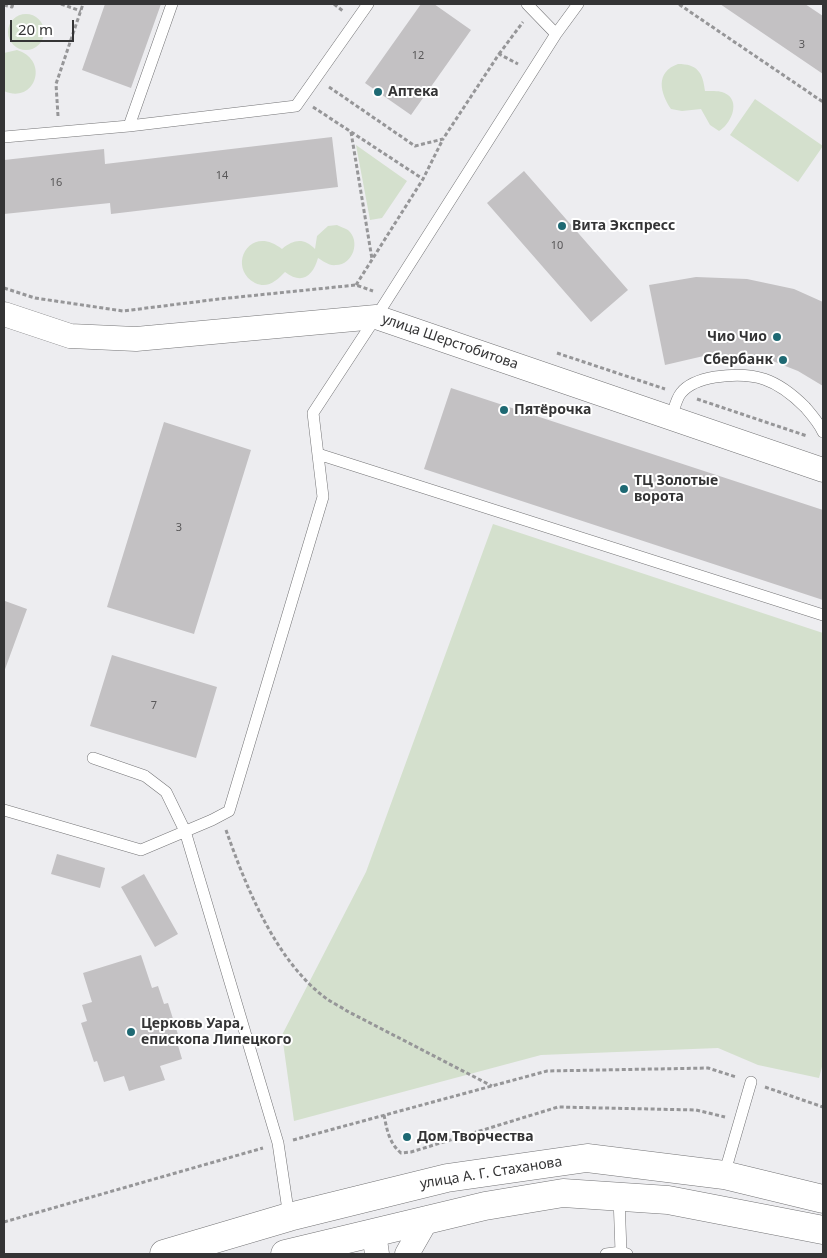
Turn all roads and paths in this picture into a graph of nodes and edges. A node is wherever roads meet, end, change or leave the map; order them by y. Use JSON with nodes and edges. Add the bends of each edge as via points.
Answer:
{"nodes":[{"id":1,"x":13,"y":4,"type":"edge"},
{"id":2,"x":61,"y":4,"type":"edge"},
{"id":3,"x":83,"y":4,"type":"edge"},
{"id":4,"x":172,"y":4,"type":"edge"},
{"id":5,"x":368,"y":4,"type":"edge"},
{"id":6,"x":578,"y":4,"type":"edge"},
{"id":7,"x":680,"y":4,"type":"edge"},
{"id":8,"x":4,"y":5,"type":"edge"},
{"id":9,"x":530,"y":7,"type":"edge"},
{"id":10,"x":81,"y":10,"type":"junction"},
{"id":11,"x":556,"y":34,"type":"junction"},
{"id":12,"x":499,"y":54,"type":"junction"},
{"id":13,"x":533,"y":71,"type":"junction"},
{"id":14,"x":316,"y":79,"type":"junction"},
{"id":15,"x":301,"y":99,"type":"junction"},
{"id":16,"x":823,"y":102,"type":"edge"},
{"id":17,"x":128,"y":126,"type":"junction"},
{"id":18,"x":58,"y":132,"type":"junction"},
{"id":19,"x":351,"y":132,"type":"junction"},
{"id":20,"x":4,"y":138,"type":"edge"},
{"id":21,"x":442,"y":139,"type":"junction"},
{"id":22,"x":423,"y":179,"type":"junction"},
{"id":23,"x":372,"y":260,"type":"junction"},
{"id":24,"x":356,"y":285,"type":"dead end"},
{"id":25,"x":4,"y":314,"type":"edge"},
{"id":26,"x":376,"y":317,"type":"junction"},
{"id":27,"x":671,"y":418,"type":"junction"},
{"id":28,"x":823,"y":432,"type":"edge"},
{"id":29,"x":318,"y":454,"type":"junction"},
{"id":30,"x":823,"y":468,"type":"edge"},
{"id":31,"x":823,"y":615,"type":"edge"},
{"id":32,"x":93,"y":758,"type":"dead end"},
{"id":33,"x":4,"y":810,"type":"edge"},
{"id":34,"x":221,"y":815,"type":"junction"},
{"id":35,"x":185,"y":831,"type":"junction"},
{"id":36,"x":751,"y":1082,"type":"junction"},
{"id":37,"x":492,"y":1086,"type":"junction"},
{"id":38,"x":823,"y":1107,"type":"edge"},
{"id":39,"x":384,"y":1115,"type":"junction"},
{"id":40,"x":740,"y":1120,"type":"junction"},
{"id":41,"x":278,"y":1143,"type":"junction"},
{"id":42,"x":724,"y":1175,"type":"junction"},
{"id":43,"x":619,"y":1197,"type":"junction"},
{"id":44,"x":823,"y":1199,"type":"edge"},
{"id":45,"x":289,"y":1217,"type":"junction"},
{"id":46,"x":427,"y":1219,"type":"junction"},
{"id":47,"x":4,"y":1222,"type":"edge"},
{"id":48,"x":823,"y":1230,"type":"edge"},
{"id":49,"x":376,"y":1244,"type":"edge"},
{"id":50,"x":624,"y":1253,"type":"edge"},
{"id":51,"x":164,"y":1254,"type":"edge"},
{"id":52,"x":285,"y":1254,"type":"edge"},
{"id":53,"x":407,"y":1254,"type":"edge"},
{"id":54,"x":606,"y":1254,"type":"edge"}],
"edges":[{"from":1,"to":8,"type":"path","via":[[12,7]]},
{"from":2,"to":10,"type":"path"},
{"from":3,"to":10,"type":"path"},
{"from":4,"to":17,"type":"lane"},
{"from":5,"to":14,"type":"lane"},
{"from":6,"to":11,"type":"lane"},
{"from":7,"to":16,"type":"path"},
{"from":9,"to":11,"type":"lane"},
{"from":9,"to":12,"type":"path"},
{"from":10,"to":18,"type":"path","via":[[56,84]]},
{"from":11,"to":13,"type":"lane"},
{"from":12,"to":13,"type":"path"},
{"from":12,"to":21,"type":"path"},
{"from":13,"to":26,"type":"lane"},
{"from":14,"to":15,"type":"lane"},
{"from":14,"to":21,"type":"path","via":[[414,146]]},
{"from":15,"to":17,"type":"lane","via":[[296,106]]},
{"from":15,"to":19,"type":"path"},
{"from":17,"to":18,"type":"lane"},
{"from":18,"to":20,"type":"lane"},
{"from":19,"to":22,"type":"path"},
{"from":19,"to":23,"type":"path"},
{"from":21,"to":22,"type":"path"},
{"from":22,"to":23,"type":"path"},
{"from":23,"to":24,"type":"path"},
{"from":25,"to":26,"type":"street","name":"улица Шерстобитова","via":[[70,336],[136,339]]},
{"from":26,"to":27,"type":"street","name":"улица Шерстобитова"},
{"from":26,"to":29,"type":"lane","via":[[313,412]]},
{"from":27,"to":28,"type":"lane","via":[[680,394],[692,383],[733,374],[766,379],[787,389]]},
{"from":27,"to":30,"type":"street","name":"улица Шерстобитова"},
{"from":29,"to":31,"type":"lane"},
{"from":29,"to":34,"type":"lane","via":[[323,497],[229,811]]},
{"from":32,"to":35,"type":"lane","via":[[145,776],[166,792]]},
{"from":33,"to":35,"type":"lane","via":[[141,850]]},
{"from":34,"to":35,"type":"lane"},
{"from":34,"to":37,"type":"path","via":[[239,867],[266,924],[300,974],[326,999]]},
{"from":35,"to":41,"type":"lane"},
{"from":36,"to":37,"type":"path","via":[[708,1068],[547,1071]]},
{"from":36,"to":38,"type":"path"},
{"from":36,"to":40,"type":"lane"},
{"from":37,"to":39,"type":"path"},
{"from":39,"to":40,"type":"path","via":[[388,1135],[400,1153],[558,1107],[696,1110]]},
{"from":39,"to":41,"type":"path"},
{"from":40,"to":42,"type":"lane"},
{"from":41,"to":45,"type":"lane"},
{"from":41,"to":47,"type":"path"},
{"from":42,"to":44,"type":"main road","name":"улица А. Г. Стаханова"},
{"from":42,"to":45,"type":"main road","name":"улица А. Г. Стаханова","via":[[587,1158],[447,1178]]},
{"from":43,"to":46,"type":"main road","via":[[563,1193]]},
{"from":43,"to":48,"type":"main road","via":[[668,1200]]},
{"from":43,"to":50,"type":"lane"},
{"from":45,"to":51,"type":"main road","name":"улица А. Г. Стаханова"},
{"from":46,"to":49,"type":"main road"},
{"from":46,"to":53,"type":"street"},
{"from":49,"to":52,"type":"main road"},
{"from":50,"to":54,"type":"lane"}]}
